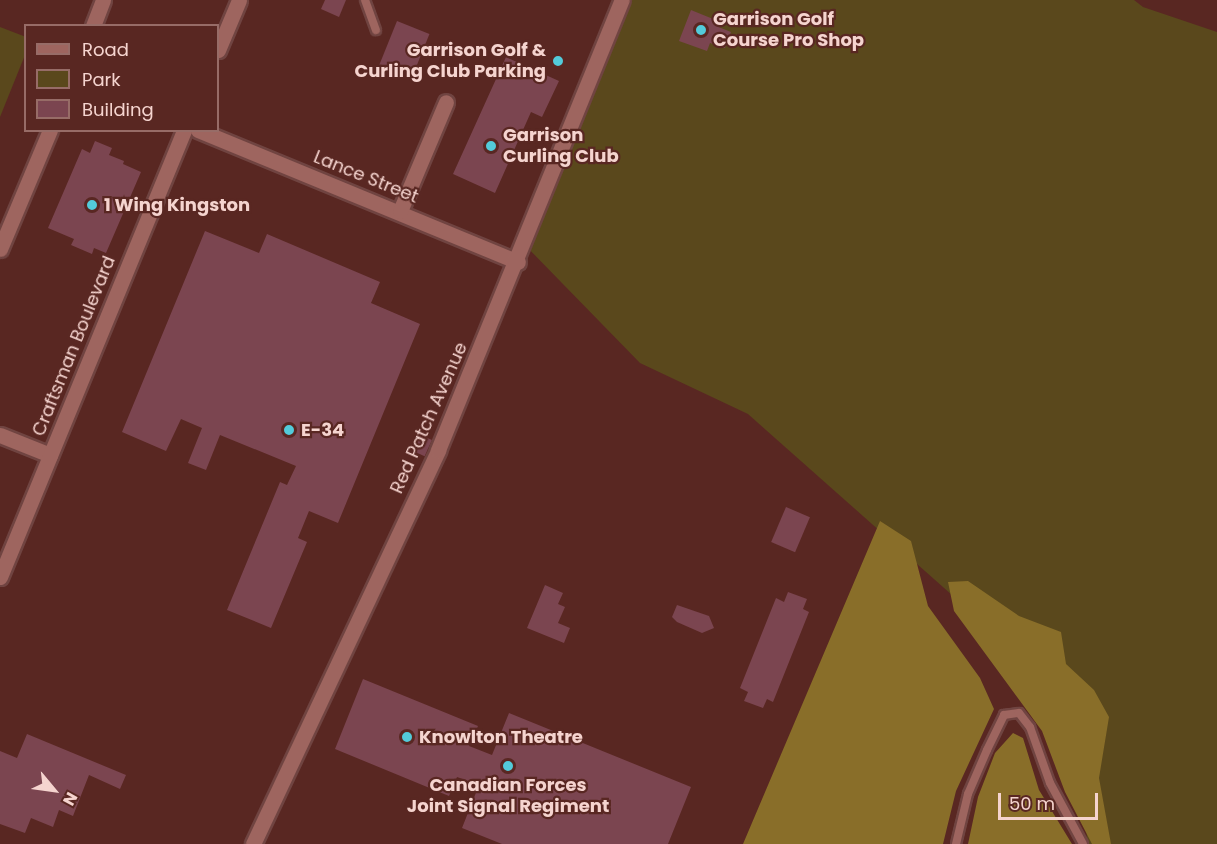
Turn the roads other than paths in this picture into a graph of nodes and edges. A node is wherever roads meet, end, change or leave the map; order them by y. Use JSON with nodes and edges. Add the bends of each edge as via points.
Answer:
{"nodes":[{"id":1,"x":103,"y":0,"type":"edge"},
{"id":2,"x":239,"y":0,"type":"edge"},
{"id":3,"x":365,"y":0,"type":"edge"},
{"id":4,"x":622,"y":0,"type":"edge"},
{"id":5,"x":94,"y":24,"type":"edge"},
{"id":6,"x":376,"y":30,"type":"dead end"},
{"id":7,"x":219,"y":48,"type":"edge"},
{"id":8,"x":446,"y":102,"type":"dead end"},
{"id":9,"x":49,"y":132,"type":"edge"},
{"id":10,"x":183,"y":132,"type":"edge"},
{"id":11,"x":203,"y":132,"type":"edge"},
{"id":12,"x":400,"y":211,"type":"junction"},
{"id":13,"x":0,"y":249,"type":"edge"},
{"id":14,"x":518,"y":262,"type":"junction"},
{"id":15,"x":0,"y":435,"type":"edge"},
{"id":16,"x":51,"y":455,"type":"junction"},
{"id":17,"x":0,"y":577,"type":"edge"},
{"id":18,"x":253,"y":844,"type":"edge"},
{"id":19,"x":956,"y":844,"type":"edge"},
{"id":20,"x":1083,"y":844,"type":"edge"}],
"edges":[{"from":1,"to":5,"type":"street"},
{"from":2,"to":7,"type":"street"},
{"from":3,"to":6,"type":"lane"},
{"from":4,"to":14,"type":"street","name":"Red Patch Avenue"},
{"from":8,"to":12,"type":"street"},
{"from":9,"to":13,"type":"street"},
{"from":10,"to":16,"type":"street","name":"Craftsman Boulevard"},
{"from":11,"to":12,"type":"street","name":"Lance Street"},
{"from":12,"to":14,"type":"street","name":"Lance Street"},
{"from":14,"to":18,"type":"street","name":"Red Patch Avenue","via":[[438,450]]},
{"from":15,"to":16,"type":"street"},
{"from":16,"to":17,"type":"street","name":"Craftsman Boulevard"},
{"from":19,"to":20,"type":"lane","via":[[968,794],[987,750],[1004,715],[1019,713],[1030,727],[1050,783]]}]}
